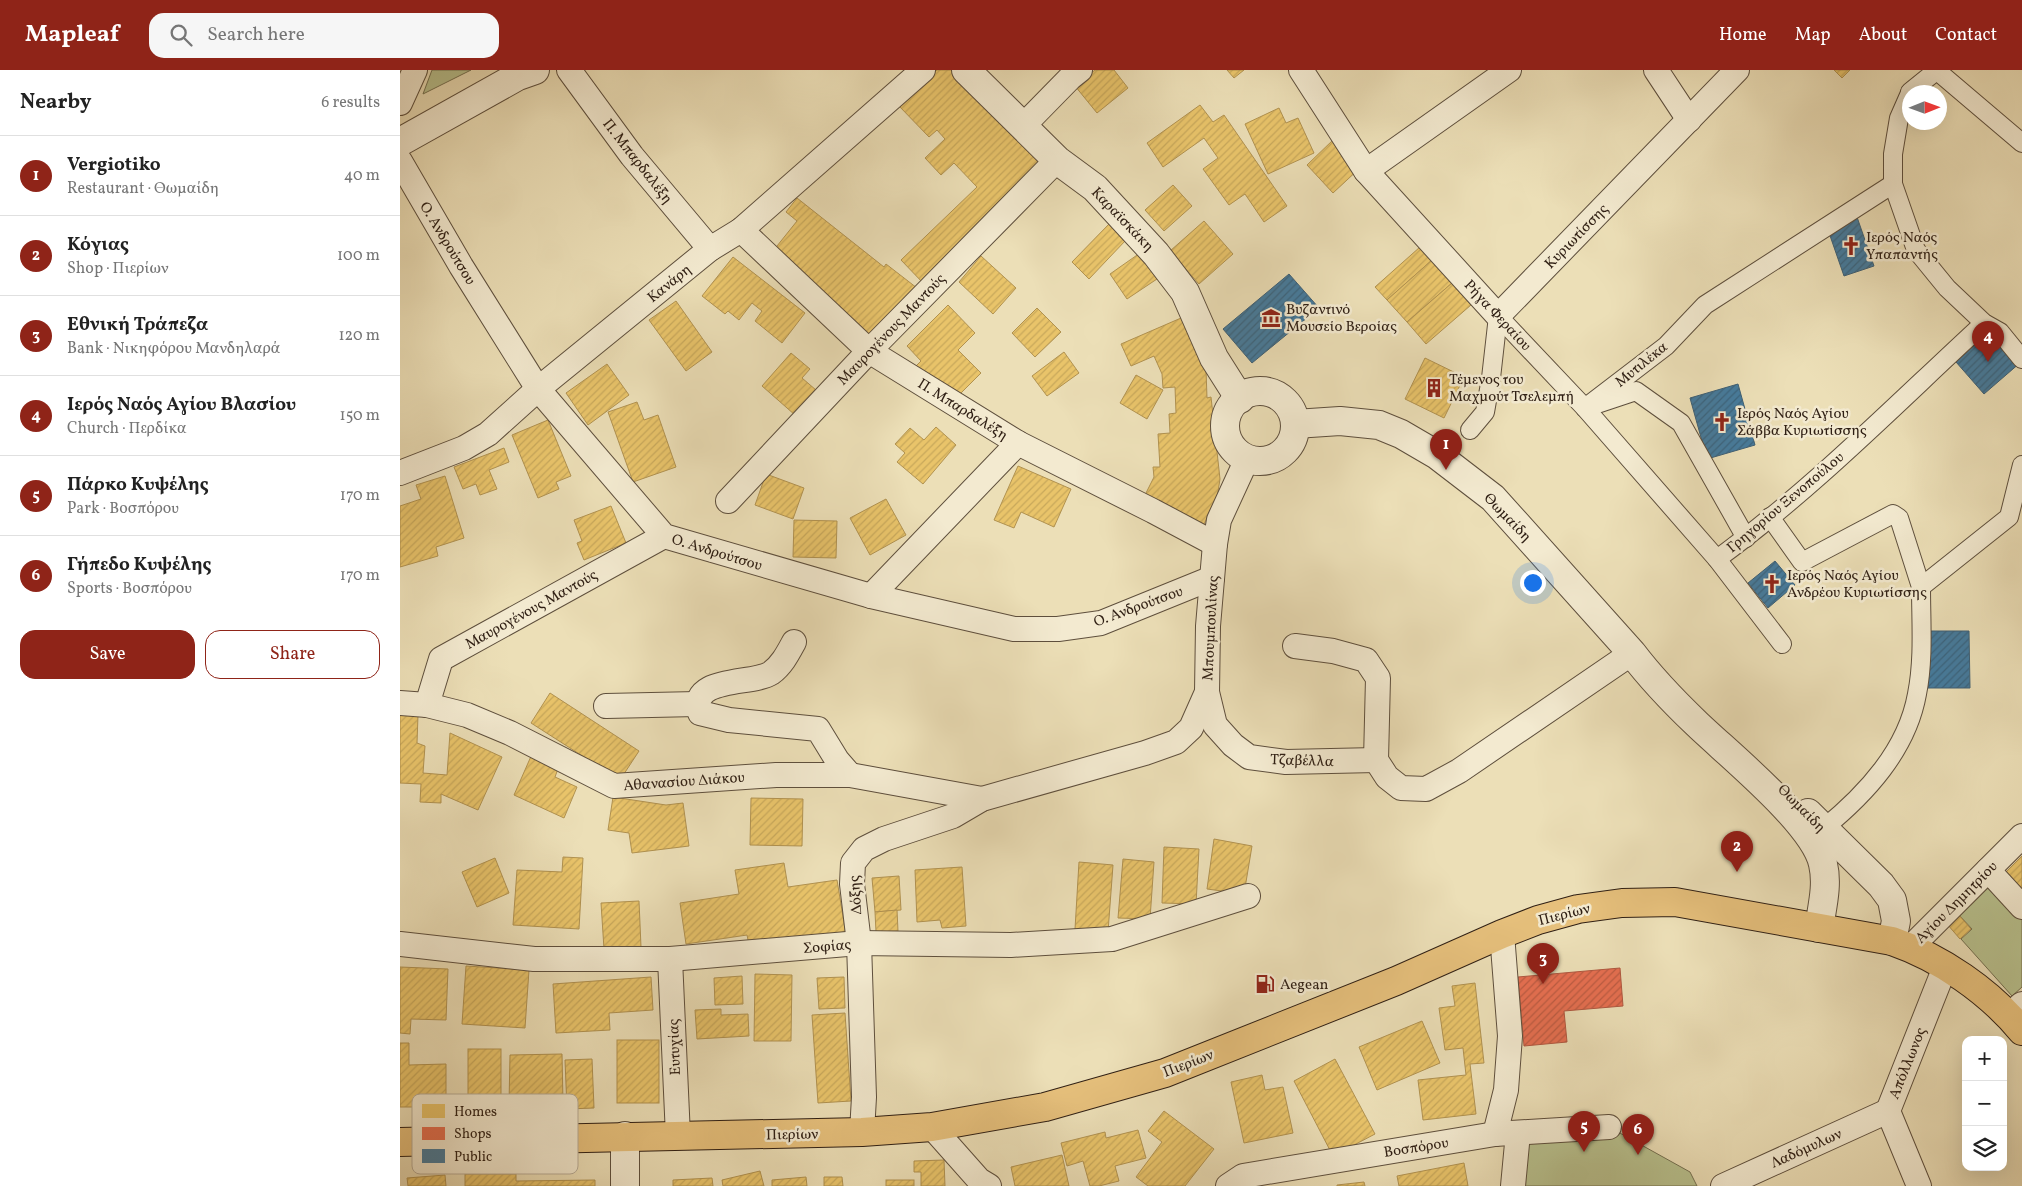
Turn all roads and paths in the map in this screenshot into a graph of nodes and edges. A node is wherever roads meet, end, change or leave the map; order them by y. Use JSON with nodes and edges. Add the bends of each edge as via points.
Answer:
{"nodes":[{"id":1,"x":415,"y":70,"type":"edge"},
{"id":2,"x":569,"y":70,"type":"edge"},
{"id":3,"x":923,"y":70,"type":"edge"},
{"id":4,"x":966,"y":70,"type":"edge"},
{"id":5,"x":1080,"y":70,"type":"edge"},
{"id":6,"x":1301,"y":70,"type":"edge"},
{"id":7,"x":1509,"y":70,"type":"edge"},
{"id":8,"x":1656,"y":70,"type":"edge"},
{"id":9,"x":1737,"y":70,"type":"edge"},
{"id":10,"x":1936,"y":70,"type":"edge"},
{"id":11,"x":526,"y":72,"type":"edge"},
{"id":12,"x":1919,"y":85,"type":"edge"},
{"id":13,"x":400,"y":102,"type":"edge"},
{"id":14,"x":1902,"y":111,"type":"edge"},
{"id":15,"x":1689,"y":120,"type":"junction"},
{"id":16,"x":1024,"y":125,"type":"junction"},
{"id":17,"x":400,"y":142,"type":"edge"},
{"id":18,"x":2022,"y":143,"type":"edge"},
{"id":19,"x":1058,"y":160,"type":"junction"},
{"id":20,"x":400,"y":161,"type":"edge"},
{"id":21,"x":1366,"y":171,"type":"junction"},
{"id":22,"x":1893,"y":184,"type":"junction"},
{"id":23,"x":741,"y":230,"type":"junction"},
{"id":24,"x":710,"y":249,"type":"junction"},
{"id":25,"x":1498,"y":316,"type":"junction"},
{"id":26,"x":1984,"y":323,"type":"junction"},
{"id":27,"x":869,"y":350,"type":"junction"},
{"id":28,"x":2022,"y":359,"type":"edge"},
{"id":29,"x":538,"y":389,"type":"junction"},
{"id":30,"x":1240,"y":399,"type":"junction"},
{"id":31,"x":1585,"y":408,"type":"junction"},
{"id":32,"x":1295,"y":424,"type":"junction"},
{"id":33,"x":1470,"y":430,"type":"dead end"},
{"id":34,"x":1018,"y":443,"type":"junction"},
{"id":35,"x":1247,"y":459,"type":"junction"},
{"id":36,"x":2022,"y":465,"type":"edge"},
{"id":37,"x":400,"y":473,"type":"edge"},
{"id":38,"x":728,"y":501,"type":"dead end"},
{"id":39,"x":1770,"y":517,"type":"junction"},
{"id":40,"x":2016,"y":522,"type":"edge"},
{"id":41,"x":664,"y":536,"type":"junction"},
{"id":42,"x":1746,"y":538,"type":"junction"},
{"id":43,"x":1215,"y":544,"type":"junction"},
{"id":44,"x":1717,"y":559,"type":"junction"},
{"id":45,"x":1212,"y":578,"type":"junction"},
{"id":46,"x":1921,"y":587,"type":"junction"},
{"id":47,"x":871,"y":596,"type":"junction"},
{"id":48,"x":794,"y":642,"type":"dead end"},
{"id":49,"x":1782,"y":644,"type":"dead end"},
{"id":50,"x":1295,"y":646,"type":"dead end"},
{"id":51,"x":1632,"y":653,"type":"junction"},
{"id":52,"x":1207,"y":692,"type":"junction"},
{"id":53,"x":400,"y":703,"type":"edge"},
{"id":54,"x":697,"y":704,"type":"junction"},
{"id":55,"x":427,"y":705,"type":"junction"},
{"id":56,"x":606,"y":706,"type":"dead end"},
{"id":57,"x":1376,"y":760,"type":"junction"},
{"id":58,"x":850,"y":775,"type":"junction"},
{"id":59,"x":982,"y":799,"type":"junction"},
{"id":60,"x":1823,"y":829,"type":"junction"},
{"id":61,"x":2022,"y":836,"type":"edge"},
{"id":62,"x":1988,"y":870,"type":"junction"},
{"id":63,"x":1248,"y":896,"type":"dead end"},
{"id":64,"x":2022,"y":907,"type":"edge"},
{"id":65,"x":1819,"y":928,"type":"junction"},
{"id":66,"x":1502,"y":934,"type":"junction"},
{"id":67,"x":859,"y":943,"type":"junction"},
{"id":68,"x":400,"y":944,"type":"edge"},
{"id":69,"x":1901,"y":944,"type":"junction"},
{"id":70,"x":670,"y":958,"type":"junction"},
{"id":71,"x":1945,"y":967,"type":"junction"},
{"id":72,"x":2018,"y":1017,"type":"edge"},
{"id":73,"x":1888,"y":1112,"type":"junction"},
{"id":74,"x":932,"y":1127,"type":"junction"},
{"id":75,"x":1609,"y":1127,"type":"dead end"},
{"id":76,"x":862,"y":1132,"type":"junction"},
{"id":77,"x":1518,"y":1132,"type":"junction"},
{"id":78,"x":1494,"y":1134,"type":"junction"},
{"id":79,"x":625,"y":1136,"type":"junction"},
{"id":80,"x":678,"y":1136,"type":"junction"},
{"id":81,"x":578,"y":1137,"type":"edge"},
{"id":82,"x":625,"y":1186,"type":"edge"},
{"id":83,"x":989,"y":1186,"type":"edge"},
{"id":84,"x":1228,"y":1186,"type":"edge"},
{"id":85,"x":1513,"y":1186,"type":"edge"},
{"id":86,"x":1723,"y":1186,"type":"edge"},
{"id":87,"x":1919,"y":1186,"type":"edge"}],
"edges":[{"from":1,"to":13,"type":"street"},
{"from":2,"to":24,"type":"street","name":"Π. Μπαρδαλέξη","via":[[632,156]]},
{"from":3,"to":23,"type":"street","name":"Κανάρη"},
{"from":4,"to":16,"type":"street","name":"Καραϊσκάκη"},
{"from":5,"to":16,"type":"street"},
{"from":6,"to":21,"type":"street","name":"Ρήγα Φεραίου"},
{"from":7,"to":21,"type":"street"},
{"from":8,"to":15,"type":"street"},
{"from":9,"to":15,"type":"street","name":"Κυριωτίσσης"},
{"from":10,"to":12,"type":"street"},
{"from":10,"to":18,"type":"street"},
{"from":11,"to":17,"type":"street"},
{"from":14,"to":22,"type":"street","via":[[1893,154]]},
{"from":15,"to":25,"type":"street","name":"Κυριωτίσσης"},
{"from":16,"to":19,"type":"street","name":"Καραϊσκάκη"},
{"from":19,"to":27,"type":"street","name":"Μαυρογένους Μαντούς"},
{"from":19,"to":30,"type":"street","name":"Καραϊσκάκη","via":[[1095,188],[1162,261],[1185,292],[1214,358]]},
{"from":20,"to":29,"type":"street","name":"Ο. Ανδρούτσου"},
{"from":21,"to":25,"type":"street","name":"Ρήγα Φεραίου"},
{"from":22,"to":26,"type":"street","via":[[1916,250],[1947,288]]},
{"from":22,"to":31,"type":"street","name":"Μυτιλέκα","via":[[1705,305],[1666,346]]},
{"from":23,"to":24,"type":"street","name":"Κανάρη"},
{"from":23,"to":27,"type":"street","name":"Π. Μπαρδαλέξη"},
{"from":24,"to":29,"type":"street","name":"Κανάρη"},
{"from":25,"to":31,"type":"street","name":"Ρήγα Φεραίου"},
{"from":25,"to":33,"type":"street","via":[[1485,412]]},
{"from":26,"to":28,"type":"street","via":[[2000,332]]},
{"from":26,"to":39,"type":"street","name":"Γρηγορίου Ξενοπούλου"},
{"from":27,"to":34,"type":"street","name":"Π. Μπαρδαλέξη"},
{"from":27,"to":38,"type":"street","name":"Μαυρογένους Μαντούς"},
{"from":29,"to":37,"type":"street","name":"Κανάρη","via":[[488,434],[464,448]]},
{"from":29,"to":41,"type":"street","name":"Ο. Ανδρούτσου"},
{"from":30,"to":32,"type":"street","via":[[1253,392],[1276,395],[1286,402]]},
{"from":30,"to":35,"type":"street","via":[[1226,417],[1226,429],[1234,450]]},
{"from":31,"to":42,"type":"street","name":"Μυτιλέκα","via":[[1636,391],[1681,423]]},
{"from":31,"to":44,"type":"street","name":"Ρήγα Φεραίου"},
{"from":32,"to":35,"type":"street","via":[[1293,439],[1278,456],[1259,462]]},
{"from":32,"to":51,"type":"street","name":"Θωμαίδη","via":[[1340,421],[1379,425],[1437,455],[1493,498]]},
{"from":34,"to":43,"type":"street","name":"Π. Μπαρδαλέξη"},
{"from":34,"to":47,"type":"street"},
{"from":35,"to":43,"type":"street","name":"Μπουμπουλίνας","via":[[1219,520]]},
{"from":36,"to":40,"type":"street"},
{"from":39,"to":42,"type":"street","name":"Γρηγορίου Ξενοπούλου"},
{"from":39,"to":46,"type":"street","via":[[1802,562],[1893,514],[1899,518]]},
{"from":40,"to":46,"type":"street"},
{"from":41,"to":47,"type":"street","name":"Ο. Ανδρούτσου"},
{"from":41,"to":55,"type":"street","name":"Μαυρογένους Μαντούς","via":[[441,659]]},
{"from":42,"to":44,"type":"street","name":"Γρηγορίου Ξενοπούλου"},
{"from":43,"to":45,"type":"street","name":"Μπουμπουλίνας"},
{"from":44,"to":49,"type":"street","name":"Ρήγα Φεραίου"},
{"from":45,"to":47,"type":"street","name":"Ο. Ανδρούτσου","via":[[1101,624],[1058,629],[1014,629]]},
{"from":45,"to":52,"type":"street","name":"Μπουμπουλίνας"},
{"from":46,"to":60,"type":"street","via":[[1917,694],[1903,738],[1882,771],[1848,808]]},
{"from":48,"to":54,"type":"street","via":[[781,664],[770,674],[712,686]]},
{"from":50,"to":57,"type":"street","via":[[1366,660],[1378,678]]},
{"from":51,"to":57,"type":"street","via":[[1459,772],[1426,789],[1401,788]]},
{"from":51,"to":60,"type":"street","name":"Θωμαίδη","via":[[1737,743]]},
{"from":51,"to":65,"type":"street","name":"Θωμαίδη","via":[[1652,679],[1772,794],[1809,835],[1818,849],[1825,882]]},
{"from":52,"to":57,"type":"street","name":"Τζαβέλλα","via":[[1215,725],[1249,757],[1286,762]]},
{"from":52,"to":59,"type":"street","name":"Μπουμπουλίνας","via":[[1191,728],[1176,742]]},
{"from":53,"to":55,"type":"street","name":"Αθανασίου Διάκου"},
{"from":54,"to":56,"type":"street"},
{"from":54,"to":58,"type":"street","via":[[700,713],[729,720],[818,729]]},
{"from":55,"to":58,"type":"street","name":"Αθανασίου Διάκου","via":[[467,715],[510,733],[614,786]]},
{"from":58,"to":59,"type":"street","name":"Αθανασίου Διάκου"},
{"from":59,"to":67,"type":"street","name":"Δόξης","via":[[953,816],[864,849],[853,863],[852,884]]},
{"from":60,"to":69,"type":"street","name":"Θωμαίδη","via":[[1882,885],[1892,900]]},
{"from":61,"to":62,"type":"street","name":"Αγίου Δημητρίου"},
{"from":62,"to":64,"type":"street"},
{"from":62,"to":69,"type":"street","name":"Αγίου Δημητρίου"},
{"from":63,"to":67,"type":"street","name":"Σοφίας","via":[[1112,939],[1011,945]]},
{"from":65,"to":66,"type":"main road","name":"Πιερίων","via":[[1675,902],[1622,903],[1578,909]]},
{"from":65,"to":69,"type":"main road","name":"Πιερίων"},
{"from":66,"to":74,"type":"main road","name":"Πιερίων","via":[[1396,981],[1165,1073],[1045,1107]]},
{"from":66,"to":78,"type":"street","via":[[1510,1036],[1506,1090]]},
{"from":67,"to":70,"type":"street","name":"Σοφίας"},
{"from":67,"to":76,"type":"street","name":"Δόξης","via":[[864,1097]]},
{"from":68,"to":70,"type":"street","name":"Σοφίας","via":[[534,959]]},
{"from":69,"to":71,"type":"main road","name":"Πιερίων"},
{"from":70,"to":80,"type":"street","name":"Ευτυχίας"},
{"from":71,"to":72,"type":"main road","name":"Πιερίων"},
{"from":71,"to":73,"type":"street","name":"Απόλλωνος"},
{"from":73,"to":86,"type":"street","name":"Λαδόμυλων"},
{"from":73,"to":87,"type":"street","name":"Απόλλωνος"},
{"from":74,"to":76,"type":"main road","name":"Πιερίων"},
{"from":74,"to":83,"type":"street","via":[[979,1180]]},
{"from":75,"to":77,"type":"street","name":"Βοσπόρου"},
{"from":76,"to":80,"type":"main road","name":"Πιερίων"},
{"from":77,"to":78,"type":"street","name":"Βοσπόρου"},
{"from":77,"to":85,"type":"street"},
{"from":78,"to":84,"type":"street","name":"Βοσπόρου","via":[[1243,1176]]},
{"from":79,"to":80,"type":"main road","name":"Πιερίων"},
{"from":79,"to":81,"type":"main road","name":"Πιερίων"},
{"from":79,"to":82,"type":"street"}]}
